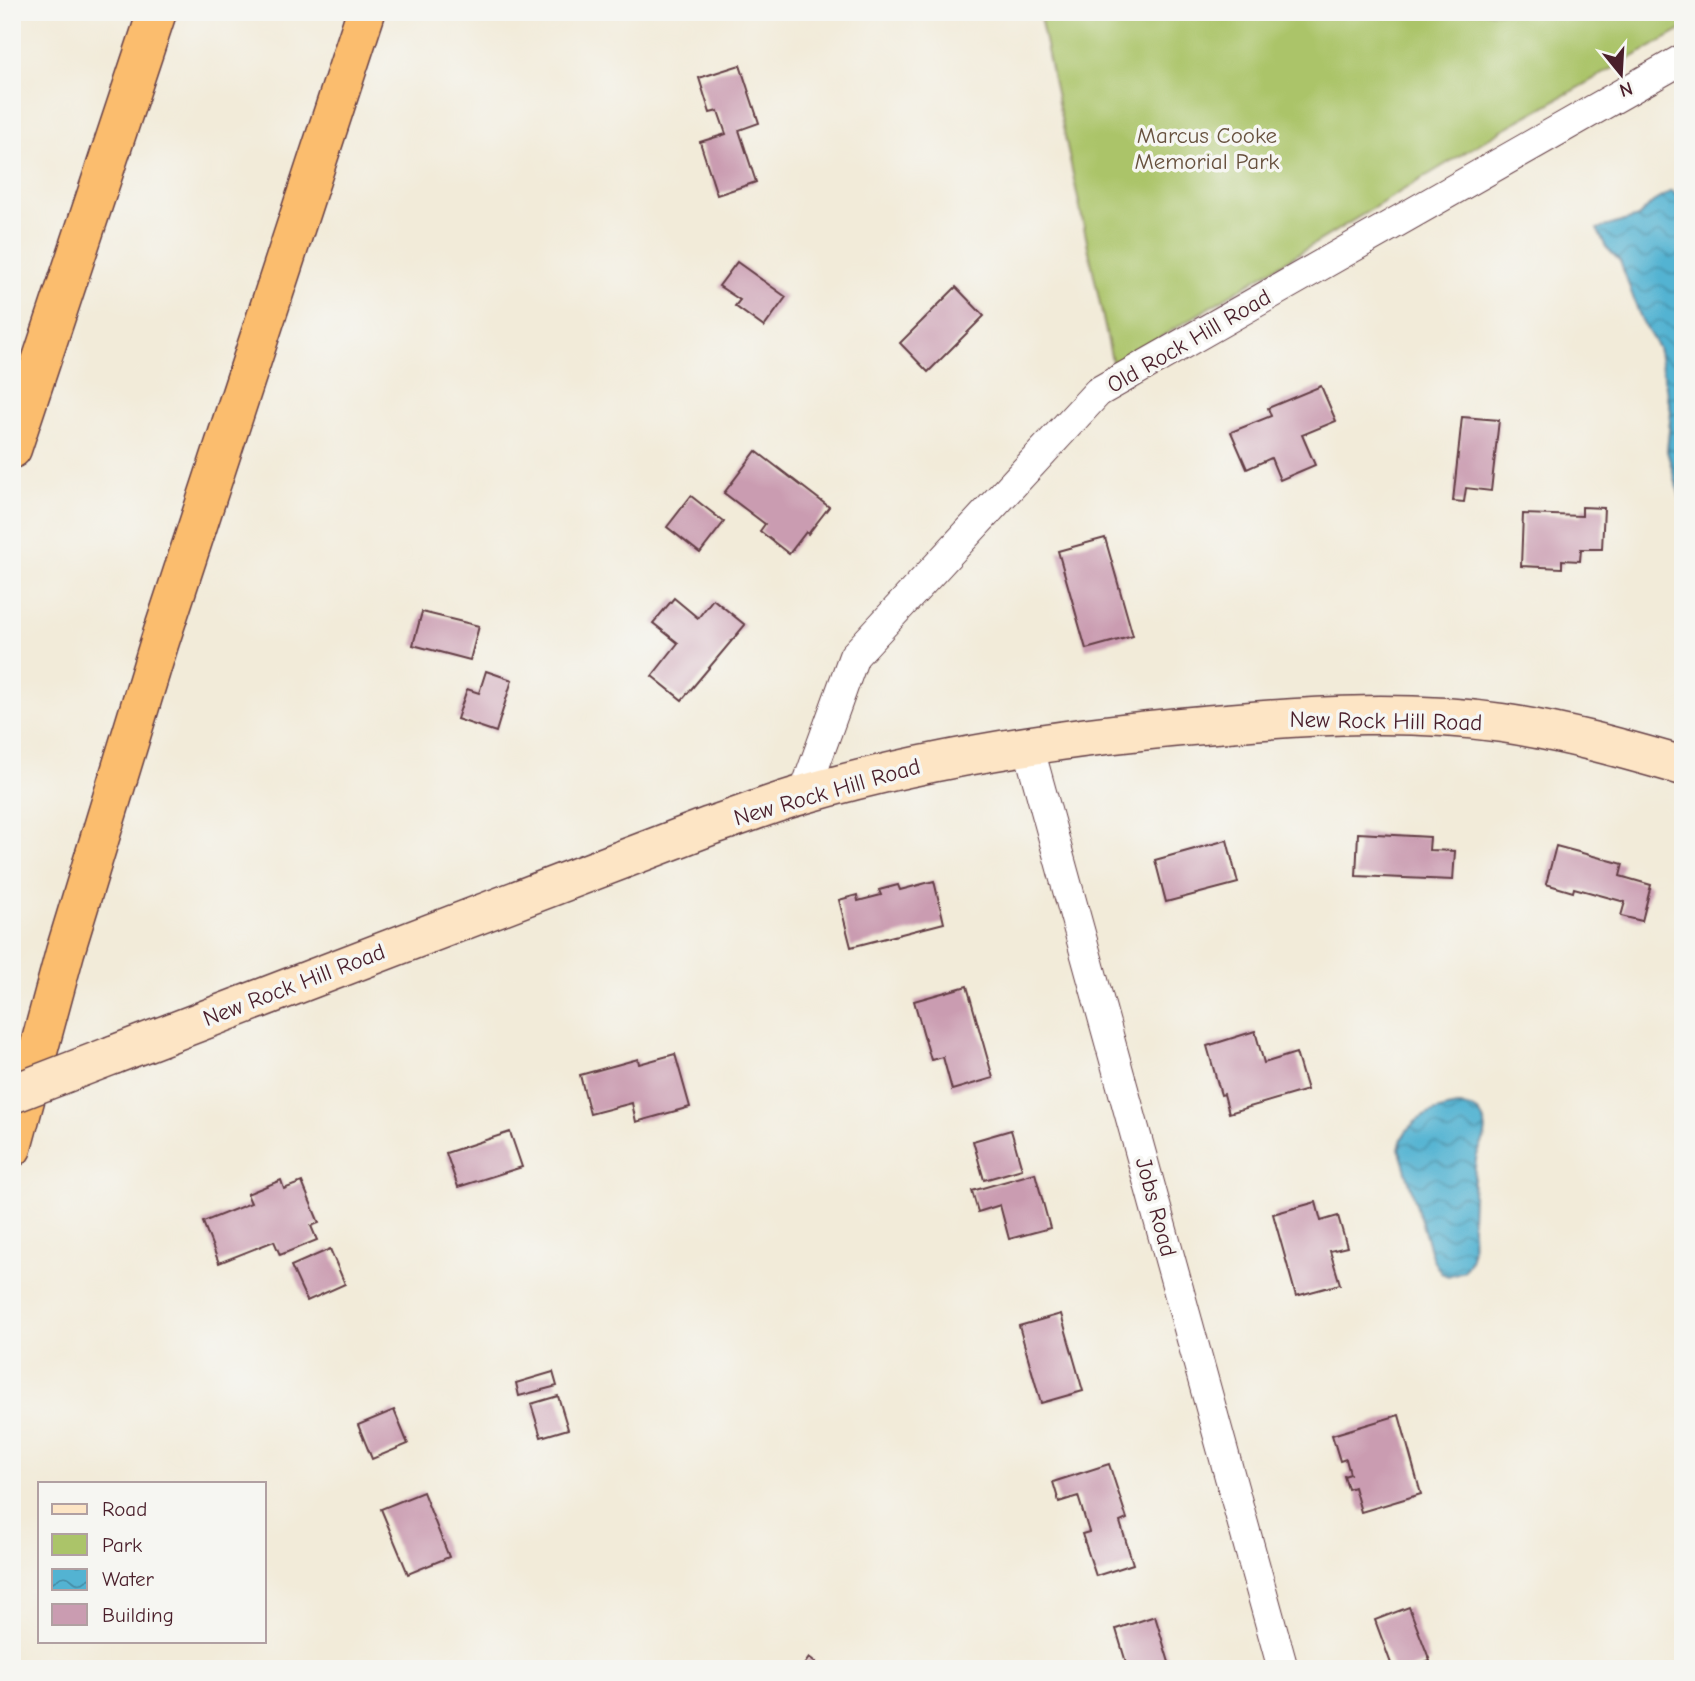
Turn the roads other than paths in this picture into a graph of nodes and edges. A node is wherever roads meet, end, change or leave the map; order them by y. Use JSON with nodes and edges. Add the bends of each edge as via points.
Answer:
{"nodes":[{"id":1,"x":157,"y":12,"type":"edge"},
{"id":2,"x":366,"y":12,"type":"edge"},
{"id":3,"x":1683,"y":59,"type":"edge"},
{"id":4,"x":12,"y":449,"type":"edge"},
{"id":5,"x":1028,"y":745,"type":"junction"},
{"id":6,"x":1683,"y":766,"type":"edge"},
{"id":7,"x":804,"y":794,"type":"junction"},
{"id":8,"x":12,"y":1094,"type":"edge"},
{"id":9,"x":12,"y":1148,"type":"edge"},
{"id":10,"x":1283,"y":1669,"type":"edge"}],
"edges":[{"from":1,"to":4,"type":"highway"},
{"from":2,"to":9,"type":"highway","via":[[159,643],[65,952]]},
{"from":3,"to":7,"type":"street","name":"Old Rock Hill Road","via":[[1098,393],[854,656]]},
{"from":5,"to":6,"type":"main road","name":"New Rock Hill Road","via":[[1245,721],[1336,715],[1435,716],[1572,736]]},
{"from":5,"to":7,"type":"main road","name":"New Rock Hill Road","via":[[938,761]]},
{"from":5,"to":10,"type":"street","name":"Jobs Road"},
{"from":7,"to":8,"type":"main road","name":"New Rock Hill Road","bridge":true}]}
